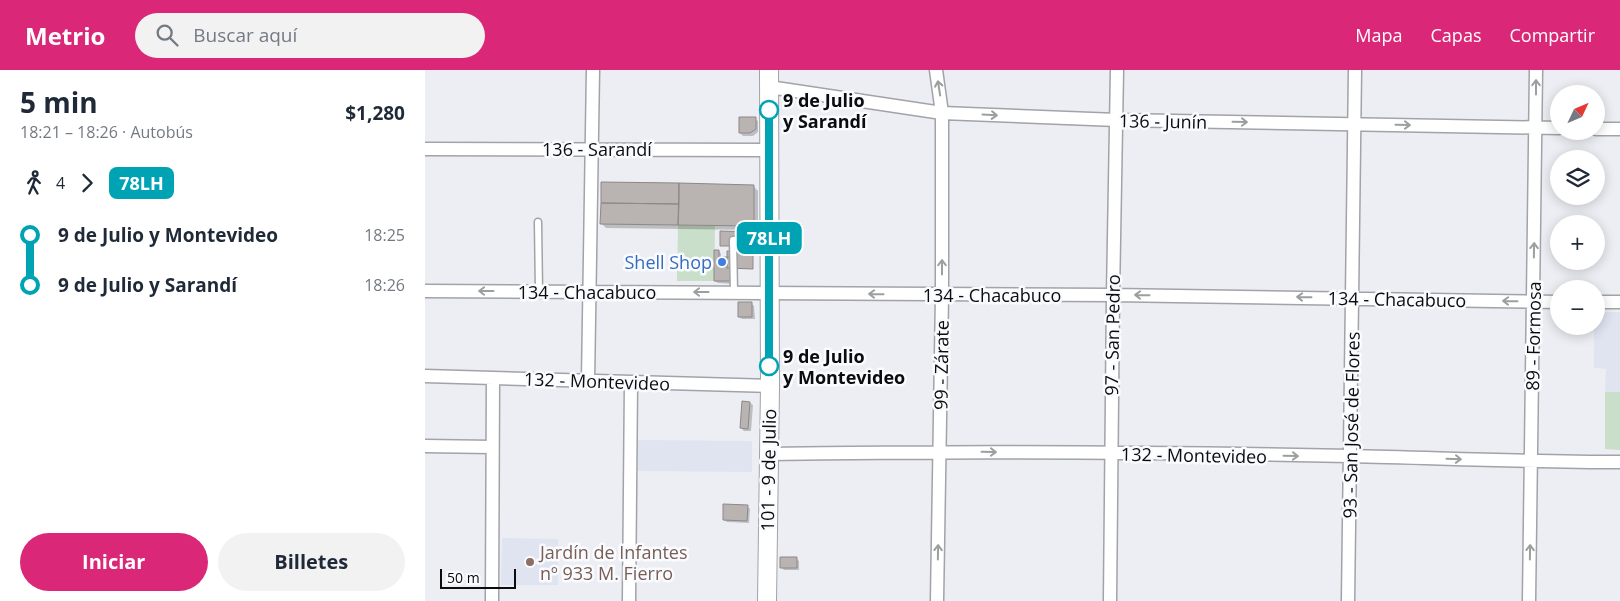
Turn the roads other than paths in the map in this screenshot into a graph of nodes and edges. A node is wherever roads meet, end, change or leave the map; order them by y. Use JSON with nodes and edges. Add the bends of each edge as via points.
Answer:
{"nodes":[{"id":1,"x":593,"y":70,"type":"edge"},
{"id":2,"x":936,"y":70,"type":"edge"},
{"id":3,"x":1117,"y":70,"type":"edge"},
{"id":4,"x":1355,"y":70,"type":"edge"},
{"id":5,"x":1536,"y":70,"type":"edge"},
{"id":6,"x":769,"y":78,"type":"edge"},
{"id":7,"x":942,"y":113,"type":"junction"},
{"id":8,"x":1117,"y":120,"type":"junction"},
{"id":9,"x":1354,"y":124,"type":"junction"},
{"id":10,"x":1536,"y":128,"type":"junction"},
{"id":11,"x":1550,"y":128,"type":"edge"},
{"id":12,"x":1605,"y":129,"type":"edge"},
{"id":13,"x":1620,"y":129,"type":"edge"},
{"id":14,"x":425,"y":148,"type":"edge"},
{"id":15,"x":592,"y":149,"type":"junction"},
{"id":16,"x":769,"y":150,"type":"junction"},
{"id":17,"x":538,"y":222,"type":"dead end"},
{"id":18,"x":769,"y":240,"type":"junction"},
{"id":19,"x":425,"y":291,"type":"edge"},
{"id":20,"x":539,"y":292,"type":"junction"},
{"id":21,"x":590,"y":292,"type":"junction"},
{"id":22,"x":734,"y":292,"type":"junction"},
{"id":23,"x":768,"y":292,"type":"junction"},
{"id":24,"x":942,"y":295,"type":"junction"},
{"id":25,"x":1113,"y":295,"type":"junction"},
{"id":26,"x":1353,"y":298,"type":"junction"},
{"id":27,"x":1533,"y":301,"type":"junction"},
{"id":28,"x":1550,"y":302,"type":"edge"},
{"id":29,"x":1605,"y":302,"type":"edge"},
{"id":30,"x":1620,"y":302,"type":"edge"},
{"id":31,"x":425,"y":376,"type":"edge"},
{"id":32,"x":493,"y":378,"type":"junction"},
{"id":33,"x":589,"y":381,"type":"junction"},
{"id":34,"x":631,"y":382,"type":"junction"},
{"id":35,"x":770,"y":386,"type":"junction"},
{"id":36,"x":425,"y":446,"type":"edge"},
{"id":37,"x":492,"y":447,"type":"junction"},
{"id":38,"x":940,"y":451,"type":"junction"},
{"id":39,"x":768,"y":454,"type":"junction"},
{"id":40,"x":1111,"y":454,"type":"junction"},
{"id":41,"x":1350,"y":456,"type":"junction"},
{"id":42,"x":1532,"y":462,"type":"junction"},
{"id":43,"x":1620,"y":462,"type":"edge"},
{"id":44,"x":492,"y":601,"type":"edge"},
{"id":45,"x":629,"y":601,"type":"edge"},
{"id":46,"x":767,"y":601,"type":"edge"},
{"id":47,"x":937,"y":601,"type":"edge"},
{"id":48,"x":1110,"y":601,"type":"edge"},
{"id":49,"x":1348,"y":601,"type":"edge"},
{"id":50,"x":1529,"y":601,"type":"edge"}],
"edges":[{"from":1,"to":15,"type":"street"},
{"from":7,"to":2,"type":"street","name":"99 - Zárate","one_way":true},
{"from":3,"to":8,"type":"street","name":"97 - San Pedro"},
{"from":4,"to":9,"type":"street","name":"93 - San José de Flores"},
{"from":10,"to":5,"type":"street","name":"89 - Formosa","one_way":true},
{"from":6,"to":7,"type":"street","name":"136 - Junín"},
{"from":6,"to":16,"type":"street","name":"101 - 9 de Julio"},
{"from":7,"to":8,"type":"street","name":"136 - Junín","one_way":true},
{"from":24,"to":7,"type":"street","name":"99 - Zárate","one_way":true},
{"from":8,"to":9,"type":"street","name":"136 - Junín","one_way":true},
{"from":8,"to":25,"type":"street","name":"97 - San Pedro"},
{"from":9,"to":10,"type":"street","name":"136 - Junín","one_way":true},
{"from":9,"to":26,"type":"street","name":"93 - San José de Flores"},
{"from":10,"to":11,"type":"street","name":"136 - Junín"},
{"from":27,"to":10,"type":"street","name":"89 - Formosa","one_way":true},
{"from":12,"to":13,"type":"street"},
{"from":14,"to":15,"type":"street","name":"136 - Sarandí"},
{"from":15,"to":16,"type":"street","name":"136 - Sarandí"},
{"from":15,"to":21,"type":"street"},
{"from":16,"to":18,"type":"street","name":"101 - 9 de Julio"},
{"from":17,"to":20,"type":"lane"},
{"from":18,"to":22,"type":"lane","via":[[733,240]]},
{"from":18,"to":23,"type":"street","name":"101 - 9 de Julio"},
{"from":20,"to":19,"type":"street","name":"134 - Chacabuco","one_way":true},
{"from":20,"to":21,"type":"street","name":"134 - Chacabuco"},
{"from":22,"to":21,"type":"street","name":"134 - Chacabuco","one_way":true},
{"from":21,"to":33,"type":"street"},
{"from":22,"to":23,"type":"street","name":"134 - Chacabuco"},
{"from":24,"to":23,"type":"street","name":"134 - Chacabuco","one_way":true},
{"from":23,"to":35,"type":"street","name":"101 - 9 de Julio"},
{"from":24,"to":25,"type":"street","name":"134 - Chacabuco"},
{"from":24,"to":38,"type":"street","name":"99 - Zárate"},
{"from":26,"to":25,"type":"street","name":"134 - Chacabuco","one_way":true},
{"from":25,"to":40,"type":"street","name":"97 - San Pedro"},
{"from":27,"to":26,"type":"street","name":"134 - Chacabuco","one_way":true},
{"from":26,"to":41,"type":"street","name":"93 - San José de Flores"},
{"from":27,"to":28,"type":"street","name":"134 - Chacabuco"},
{"from":27,"to":42,"type":"street","name":"89 - Formosa"},
{"from":29,"to":30,"type":"street"},
{"from":31,"to":32,"type":"street","name":"132 - Montevideo"},
{"from":32,"to":33,"type":"street","name":"132 - Montevideo"},
{"from":32,"to":37,"type":"street"},
{"from":33,"to":34,"type":"street","name":"132 - Montevideo"},
{"from":34,"to":35,"type":"street","name":"132 - Montevideo"},
{"from":34,"to":45,"type":"street"},
{"from":35,"to":39,"type":"street","name":"101 - 9 de Julio"},
{"from":36,"to":37,"type":"street"},
{"from":37,"to":44,"type":"street"},
{"from":38,"to":39,"type":"street","name":"132 - Montevideo"},
{"from":38,"to":40,"type":"street","name":"132 - Montevideo","one_way":true},
{"from":47,"to":38,"type":"street","name":"99 - Zárate","one_way":true},
{"from":39,"to":46,"type":"street","name":"101 - 9 de Julio"},
{"from":40,"to":41,"type":"street","name":"132 - Montevideo","one_way":true},
{"from":40,"to":48,"type":"street","name":"97 - San Pedro"},
{"from":41,"to":42,"type":"street","name":"132 - Montevideo","one_way":true},
{"from":41,"to":49,"type":"street","name":"93 - San José de Flores"},
{"from":42,"to":43,"type":"street","name":"132 - Montevideo"},
{"from":50,"to":42,"type":"street","name":"89 - Formosa","one_way":true}]}
